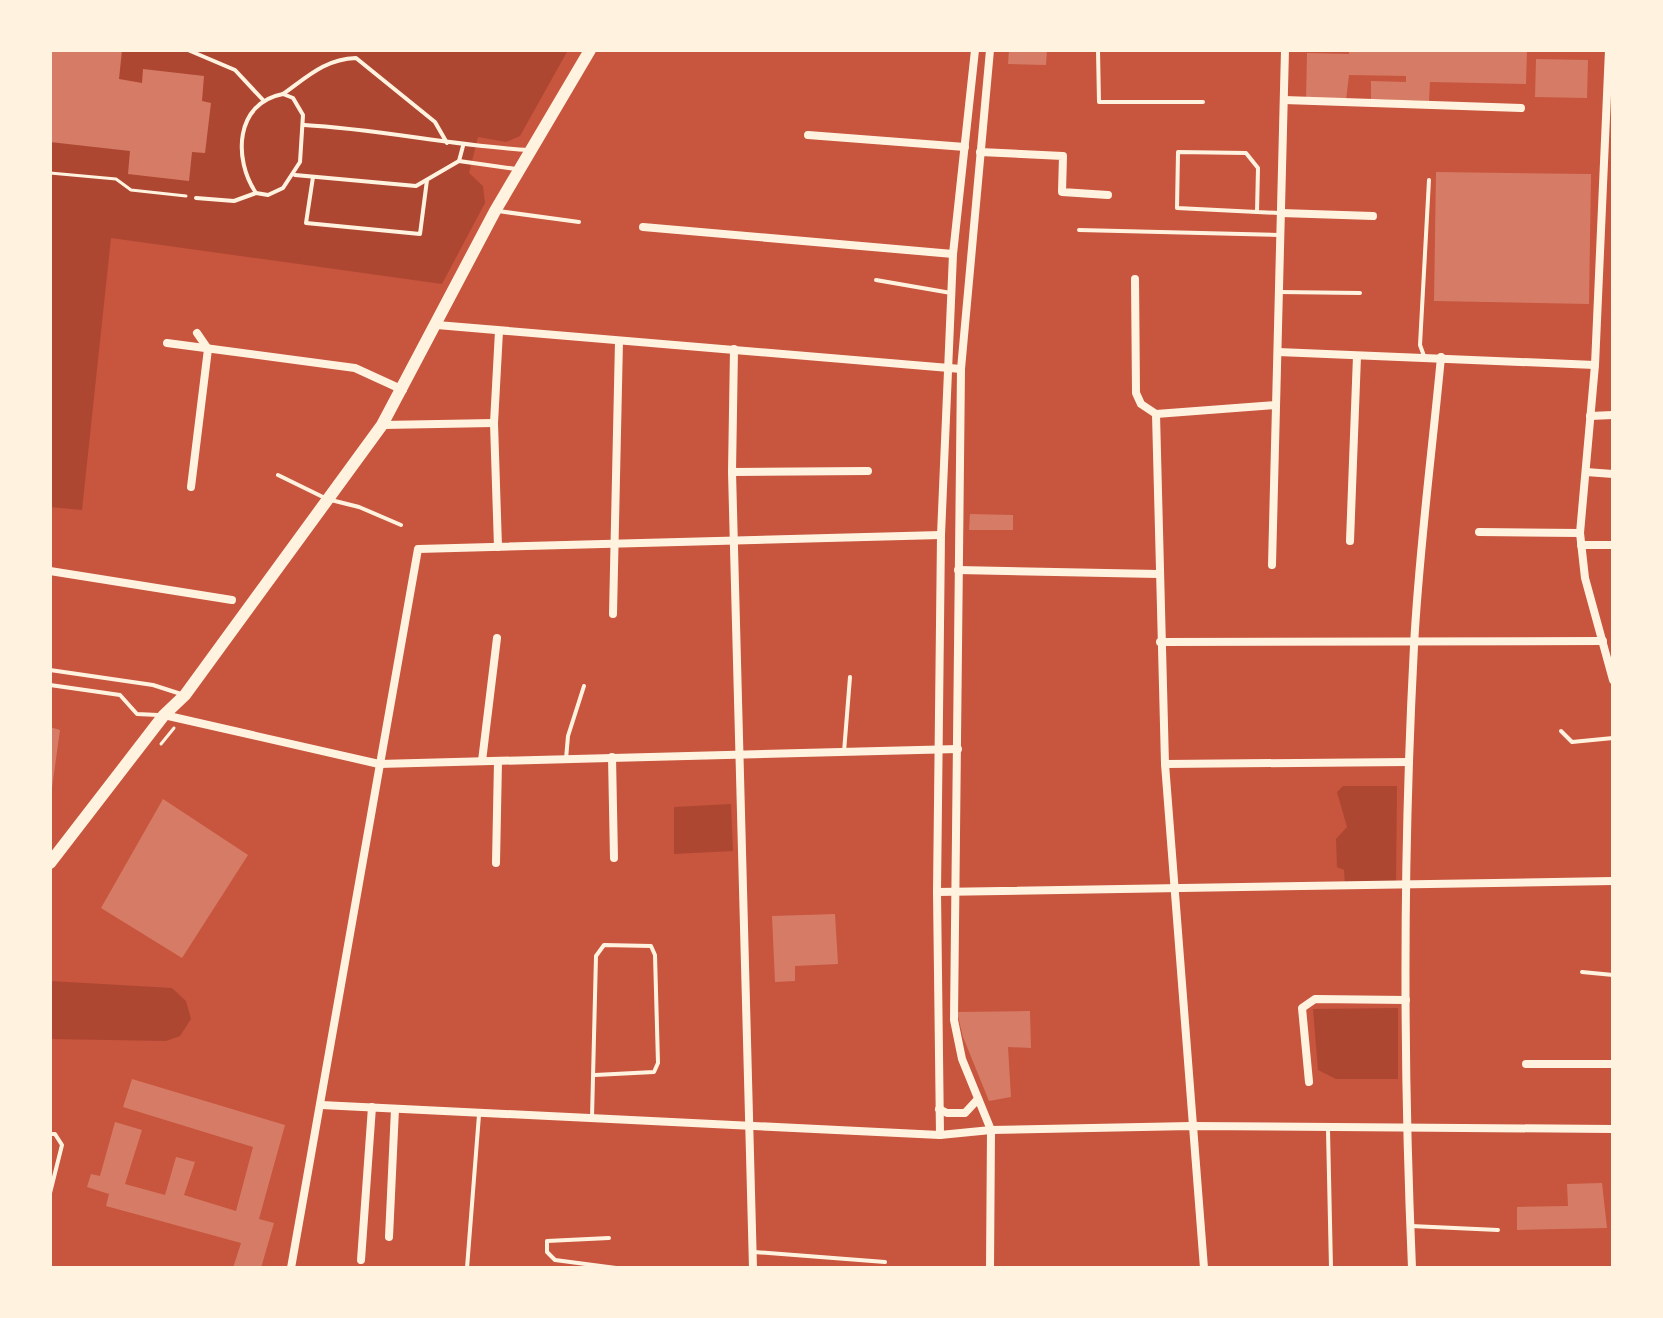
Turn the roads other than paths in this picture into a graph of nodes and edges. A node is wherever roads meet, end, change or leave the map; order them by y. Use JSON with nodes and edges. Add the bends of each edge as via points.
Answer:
{"nodes":[{"id":1,"x":188,"y":50,"type":"edge"},
{"id":2,"x":590,"y":50,"type":"edge"},
{"id":3,"x":975,"y":50,"type":"edge"},
{"id":4,"x":990,"y":50,"type":"edge"},
{"id":5,"x":1098,"y":50,"type":"edge"},
{"id":6,"x":1285,"y":50,"type":"edge"},
{"id":7,"x":1609,"y":50,"type":"edge"},
{"id":8,"x":1611,"y":90,"type":"edge"},
{"id":9,"x":283,"y":94,"type":"junction"},
{"id":10,"x":1284,"y":100,"type":"junction"},
{"id":11,"x":264,"y":101,"type":"junction"},
{"id":12,"x":1203,"y":102,"type":"dead end"},
{"id":13,"x":1521,"y":108,"type":"dead end"},
{"id":14,"x":304,"y":125,"type":"junction"},
{"id":15,"x":808,"y":135,"type":"dead end"},
{"id":16,"x":447,"y":144,"type":"junction"},
{"id":17,"x":463,"y":146,"type":"junction"},
{"id":18,"x":965,"y":147,"type":"junction"},
{"id":19,"x":531,"y":151,"type":"junction"},
{"id":20,"x":980,"y":152,"type":"junction"},
{"id":21,"x":459,"y":161,"type":"junction"},
{"id":22,"x":521,"y":169,"type":"junction"},
{"id":23,"x":295,"y":175,"type":"junction"},
{"id":24,"x":313,"y":177,"type":"junction"},
{"id":25,"x":427,"y":180,"type":"junction"},
{"id":26,"x":1429,"y":180,"type":"dead end"},
{"id":27,"x":256,"y":193,"type":"junction"},
{"id":28,"x":1108,"y":195,"type":"dead end"},
{"id":29,"x":196,"y":198,"type":"road end"},
{"id":30,"x":495,"y":211,"type":"junction"},
{"id":31,"x":1257,"y":212,"type":"junction"},
{"id":32,"x":1281,"y":213,"type":"junction"},
{"id":33,"x":1373,"y":216,"type":"dead end"},
{"id":34,"x":579,"y":222,"type":"dead end"},
{"id":35,"x":643,"y":227,"type":"dead end"},
{"id":36,"x":1079,"y":230,"type":"dead end"},
{"id":37,"x":1281,"y":235,"type":"junction"},
{"id":38,"x":953,"y":254,"type":"junction"},
{"id":39,"x":1135,"y":279,"type":"dead end"},
{"id":40,"x":876,"y":280,"type":"dead end"},
{"id":41,"x":1279,"y":292,"type":"junction"},
{"id":42,"x":951,"y":293,"type":"junction"},
{"id":43,"x":1360,"y":293,"type":"dead end"},
{"id":44,"x":437,"y":325,"type":"junction"},
{"id":45,"x":499,"y":331,"type":"junction"},
{"id":46,"x":197,"y":333,"type":"dead end"},
{"id":47,"x":619,"y":341,"type":"junction"},
{"id":48,"x":167,"y":343,"type":"dead end"},
{"id":49,"x":208,"y":349,"type":"junction"},
{"id":50,"x":734,"y":349,"type":"junction"},
{"id":51,"x":1278,"y":352,"type":"junction"},
{"id":52,"x":1357,"y":356,"type":"junction"},
{"id":53,"x":1424,"y":356,"type":"junction"},
{"id":54,"x":1441,"y":357,"type":"junction"},
{"id":55,"x":1595,"y":365,"type":"junction"},
{"id":56,"x":947,"y":368,"type":"junction"},
{"id":57,"x":961,"y":369,"type":"junction"},
{"id":58,"x":403,"y":390,"type":"junction"},
{"id":59,"x":1276,"y":405,"type":"junction"},
{"id":60,"x":1156,"y":414,"type":"junction"},
{"id":61,"x":1613,"y":415,"type":"edge"},
{"id":62,"x":1590,"y":416,"type":"junction"},
{"id":63,"x":494,"y":423,"type":"junction"},
{"id":64,"x":382,"y":425,"type":"junction"},
{"id":65,"x":868,"y":471,"type":"dead end"},
{"id":66,"x":732,"y":472,"type":"junction"},
{"id":67,"x":1586,"y":472,"type":"junction"},
{"id":68,"x":1613,"y":474,"type":"edge"},
{"id":69,"x":278,"y":475,"type":"dead end"},
{"id":70,"x":191,"y":487,"type":"dead end"},
{"id":71,"x":327,"y":499,"type":"junction"},
{"id":72,"x":401,"y":525,"type":"dead end"},
{"id":73,"x":1479,"y":532,"type":"dead end"},
{"id":74,"x":1580,"y":533,"type":"junction"},
{"id":75,"x":941,"y":535,"type":"junction"},
{"id":76,"x":734,"y":540,"type":"junction"},
{"id":77,"x":1350,"y":541,"type":"dead end"},
{"id":78,"x":614,"y":544,"type":"junction"},
{"id":79,"x":1581,"y":545,"type":"junction"},
{"id":80,"x":1613,"y":545,"type":"edge"},
{"id":81,"x":498,"y":547,"type":"junction"},
{"id":82,"x":1272,"y":565,"type":"dead end"},
{"id":83,"x":958,"y":570,"type":"junction"},
{"id":84,"x":50,"y":571,"type":"edge"},
{"id":85,"x":1158,"y":574,"type":"junction"},
{"id":86,"x":232,"y":600,"type":"joint"},
{"id":87,"x":247,"y":610,"type":"junction"},
{"id":88,"x":613,"y":614,"type":"dead end"},
{"id":89,"x":497,"y":638,"type":"dead end"},
{"id":90,"x":1603,"y":641,"type":"junction"},
{"id":91,"x":1160,"y":642,"type":"junction"},
{"id":92,"x":1414,"y":642,"type":"junction"},
{"id":93,"x":50,"y":670,"type":"edge"},
{"id":94,"x":850,"y":677,"type":"dead end"},
{"id":95,"x":1613,"y":680,"type":"edge"},
{"id":96,"x":50,"y":685,"type":"edge"},
{"id":97,"x":584,"y":686,"type":"dead end"},
{"id":98,"x":185,"y":695,"type":"junction"},
{"id":99,"x":164,"y":715,"type":"junction"},
{"id":100,"x":1561,"y":731,"type":"dead end"},
{"id":101,"x":1613,"y":738,"type":"edge"},
{"id":102,"x":938,"y":749,"type":"junction"},
{"id":103,"x":958,"y":749,"type":"junction"},
{"id":104,"x":844,"y":752,"type":"junction"},
{"id":105,"x":741,"y":754,"type":"junction"},
{"id":106,"x":612,"y":757,"type":"junction"},
{"id":107,"x":566,"y":759,"type":"junction"},
{"id":108,"x":482,"y":761,"type":"junction"},
{"id":109,"x":498,"y":761,"type":"junction"},
{"id":110,"x":1409,"y":762,"type":"junction"},
{"id":111,"x":379,"y":764,"type":"junction"},
{"id":112,"x":1165,"y":764,"type":"junction"},
{"id":113,"x":614,"y":858,"type":"dead end"},
{"id":114,"x":50,"y":863,"type":"edge"},
{"id":115,"x":496,"y":863,"type":"dead end"},
{"id":116,"x":1613,"y":881,"type":"edge"},
{"id":117,"x":1408,"y":884,"type":"junction"},
{"id":118,"x":1172,"y":888,"type":"junction"},
{"id":119,"x":937,"y":892,"type":"junction"},
{"id":120,"x":956,"y":892,"type":"junction"},
{"id":121,"x":1582,"y":972,"type":"dead end"},
{"id":122,"x":1613,"y":975,"type":"edge"},
{"id":123,"x":1406,"y":1000,"type":"junction"},
{"id":124,"x":1526,"y":1064,"type":"dead end"},
{"id":125,"x":1613,"y":1064,"type":"edge"},
{"id":126,"x":595,"y":1075,"type":"junction"},
{"id":127,"x":1309,"y":1082,"type":"dead end"},
{"id":128,"x":978,"y":1099,"type":"junction"},
{"id":129,"x":321,"y":1105,"type":"junction"},
{"id":130,"x":372,"y":1107,"type":"junction"},
{"id":131,"x":395,"y":1109,"type":"junction"},
{"id":132,"x":939,"y":1109,"type":"junction"},
{"id":133,"x":479,"y":1113,"type":"junction"},
{"id":134,"x":592,"y":1118,"type":"junction"},
{"id":135,"x":748,"y":1126,"type":"junction"},
{"id":136,"x":1191,"y":1126,"type":"junction"},
{"id":137,"x":1406,"y":1129,"type":"junction"},
{"id":138,"x":1613,"y":1129,"type":"edge"},
{"id":139,"x":991,"y":1130,"type":"junction"},
{"id":140,"x":1328,"y":1130,"type":"junction"},
{"id":141,"x":50,"y":1134,"type":"edge"},
{"id":142,"x":940,"y":1135,"type":"junction"},
{"id":143,"x":50,"y":1193,"type":"edge"},
{"id":144,"x":1411,"y":1226,"type":"junction"},
{"id":145,"x":1498,"y":1230,"type":"dead end"},
{"id":146,"x":389,"y":1237,"type":"dead end"},
{"id":147,"x":609,"y":1238,"type":"dead end"},
{"id":148,"x":754,"y":1252,"type":"junction"},
{"id":149,"x":361,"y":1260,"type":"dead end"},
{"id":150,"x":885,"y":1262,"type":"dead end"},
{"id":151,"x":291,"y":1268,"type":"edge"},
{"id":152,"x":467,"y":1268,"type":"edge"},
{"id":153,"x":616,"y":1268,"type":"edge"},
{"id":154,"x":753,"y":1268,"type":"edge"},
{"id":155,"x":990,"y":1268,"type":"edge"},
{"id":156,"x":1204,"y":1268,"type":"edge"},
{"id":157,"x":1331,"y":1268,"type":"edge"},
{"id":158,"x":1412,"y":1268,"type":"edge"}],
"edges":[{"from":1,"to":11,"type":"lane","via":[[235,70]]},
{"from":2,"to":19,"type":"main road"},
{"from":3,"to":18,"type":"street"},
{"from":4,"to":20,"type":"street"},
{"from":5,"to":12,"type":"lane","via":[[1099,102]]},
{"from":6,"to":10,"type":"street"},
{"from":7,"to":8,"type":"street"},
{"from":8,"to":55,"type":"street"},
{"from":9,"to":11,"type":"lane"},
{"from":9,"to":14,"type":"lane","via":[[293,98]]},
{"from":9,"to":16,"type":"lane","via":[[328,63],[356,58],[435,122]]},
{"from":10,"to":13,"type":"street"},
{"from":10,"to":32,"type":"street"},
{"from":11,"to":27,"type":"lane","via":[[250,113],[240,148],[246,178]]},
{"from":14,"to":16,"type":"lane","via":[[363,128]]},
{"from":14,"to":23,"type":"lane"},
{"from":15,"to":18,"type":"street"},
{"from":16,"to":17,"type":"lane"},
{"from":17,"to":19,"type":"lane"},
{"from":17,"to":21,"type":"lane"},
{"from":18,"to":38,"type":"street"},
{"from":19,"to":22,"type":"main road"},
{"from":20,"to":28,"type":"street","via":[[1063,156],[1062,192]]},
{"from":20,"to":57,"type":"street"},
{"from":21,"to":22,"type":"lane"},
{"from":21,"to":25,"type":"lane"},
{"from":22,"to":30,"type":"main road"},
{"from":23,"to":24,"type":"lane"},
{"from":23,"to":27,"type":"lane","via":[[276,192]]},
{"from":24,"to":25,"type":"lane","via":[[416,186]]},
{"from":24,"to":25,"type":"lane","via":[[306,223],[420,234]]},
{"from":26,"to":53,"type":"lane","via":[[1420,345]]},
{"from":27,"to":29,"type":"lane","via":[[234,201]]},
{"from":30,"to":34,"type":"lane"},
{"from":30,"to":44,"type":"main road"},
{"from":31,"to":31,"type":"lane","via":[[1177,208],[1178,152],[1246,153],[1258,168]]},
{"from":31,"to":32,"type":"lane"},
{"from":32,"to":33,"type":"street"},
{"from":32,"to":37,"type":"street"},
{"from":35,"to":38,"type":"street"},
{"from":36,"to":37,"type":"lane"},
{"from":37,"to":41,"type":"street"},
{"from":38,"to":42,"type":"street"},
{"from":39,"to":60,"type":"street","via":[[1136,393]]},
{"from":40,"to":42,"type":"lane"},
{"from":41,"to":43,"type":"lane"},
{"from":41,"to":51,"type":"street"},
{"from":42,"to":56,"type":"street"},
{"from":44,"to":45,"type":"street"},
{"from":44,"to":58,"type":"main road"},
{"from":45,"to":47,"type":"street"},
{"from":45,"to":63,"type":"street"},
{"from":46,"to":49,"type":"street"},
{"from":47,"to":50,"type":"street"},
{"from":47,"to":78,"type":"street"},
{"from":48,"to":49,"type":"street"},
{"from":49,"to":58,"type":"street","via":[[367,370]]},
{"from":49,"to":70,"type":"street"},
{"from":50,"to":56,"type":"street"},
{"from":50,"to":66,"type":"street"},
{"from":51,"to":52,"type":"street"},
{"from":51,"to":59,"type":"street"},
{"from":52,"to":53,"type":"street"},
{"from":52,"to":77,"type":"street"},
{"from":53,"to":54,"type":"street"},
{"from":54,"to":55,"type":"street"},
{"from":54,"to":92,"type":"street"},
{"from":55,"to":62,"type":"street"},
{"from":56,"to":57,"type":"street"},
{"from":56,"to":75,"type":"street"},
{"from":57,"to":83,"type":"street"},
{"from":58,"to":64,"type":"main road"},
{"from":59,"to":60,"type":"street"},
{"from":59,"to":82,"type":"street"},
{"from":60,"to":85,"type":"street"},
{"from":61,"to":62,"type":"street"},
{"from":62,"to":67,"type":"street"},
{"from":63,"to":64,"type":"street"},
{"from":63,"to":81,"type":"street"},
{"from":64,"to":71,"type":"main road"},
{"from":65,"to":66,"type":"street"},
{"from":66,"to":76,"type":"street"},
{"from":67,"to":68,"type":"street"},
{"from":67,"to":74,"type":"street"},
{"from":69,"to":71,"type":"lane"},
{"from":71,"to":72,"type":"lane"},
{"from":71,"to":87,"type":"main road"},
{"from":73,"to":74,"type":"street"},
{"from":74,"to":79,"type":"street"},
{"from":75,"to":76,"type":"street"},
{"from":75,"to":102,"type":"street"},
{"from":76,"to":78,"type":"street"},
{"from":76,"to":105,"type":"street"},
{"from":78,"to":81,"type":"street"},
{"from":78,"to":88,"type":"street"},
{"from":79,"to":80,"type":"street"},
{"from":79,"to":90,"type":"street"},
{"from":81,"to":111,"type":"street","via":[[418,549]]},
{"from":83,"to":85,"type":"street"},
{"from":83,"to":103,"type":"street"},
{"from":84,"to":86,"type":"street"},
{"from":85,"to":91,"type":"street"},
{"from":86,"to":87,"type":"lane"},
{"from":87,"to":98,"type":"main road"},
{"from":89,"to":108,"type":"street"},
{"from":90,"to":92,"type":"street"},
{"from":90,"to":95,"type":"street"},
{"from":91,"to":92,"type":"street"},
{"from":91,"to":112,"type":"street"},
{"from":92,"to":110,"type":"street"},
{"from":93,"to":98,"type":"lane","via":[[153,685]]},
{"from":94,"to":104,"type":"lane"},
{"from":96,"to":99,"type":"lane","via":[[120,695],[137,714]]},
{"from":97,"to":107,"type":"lane"},
{"from":98,"to":99,"type":"main road"},
{"from":99,"to":111,"type":"street"},
{"from":99,"to":114,"type":"main road"},
{"from":100,"to":101,"type":"lane","via":[[1572,742]]},
{"from":102,"to":103,"type":"street"},
{"from":102,"to":104,"type":"street"},
{"from":102,"to":119,"type":"street"},
{"from":103,"to":120,"type":"street"},
{"from":104,"to":105,"type":"street"},
{"from":105,"to":106,"type":"street"},
{"from":105,"to":135,"type":"street"},
{"from":106,"to":107,"type":"street"},
{"from":106,"to":113,"type":"street"},
{"from":107,"to":109,"type":"street"},
{"from":108,"to":109,"type":"street"},
{"from":108,"to":111,"type":"street"},
{"from":109,"to":115,"type":"street"},
{"from":110,"to":112,"type":"street"},
{"from":110,"to":117,"type":"street"},
{"from":111,"to":129,"type":"street"},
{"from":112,"to":118,"type":"street"},
{"from":116,"to":117,"type":"street"},
{"from":117,"to":118,"type":"street"},
{"from":117,"to":123,"type":"street"},
{"from":118,"to":120,"type":"street"},
{"from":118,"to":136,"type":"street"},
{"from":119,"to":120,"type":"street"},
{"from":119,"to":132,"type":"street"},
{"from":120,"to":128,"type":"street","via":[[954,1020]]},
{"from":121,"to":122,"type":"lane"},
{"from":123,"to":127,"type":"street","via":[[1307,1003],[1302,1008]]},
{"from":123,"to":137,"type":"street"},
{"from":124,"to":125,"type":"street"},
{"from":126,"to":126,"type":"lane","via":[[596,956],[604,945],[651,946],[658,1063],[654,1072]]},
{"from":126,"to":134,"type":"lane"},
{"from":128,"to":132,"type":"street","via":[[965,1113]]},
{"from":128,"to":139,"type":"street"},
{"from":129,"to":130,"type":"street"},
{"from":129,"to":151,"type":"street"},
{"from":130,"to":131,"type":"street"},
{"from":130,"to":149,"type":"street"},
{"from":131,"to":133,"type":"street"},
{"from":131,"to":146,"type":"street"},
{"from":132,"to":142,"type":"street"},
{"from":133,"to":134,"type":"street"},
{"from":133,"to":152,"type":"lane"},
{"from":134,"to":135,"type":"street"},
{"from":135,"to":142,"type":"street"},
{"from":135,"to":148,"type":"street"},
{"from":136,"to":139,"type":"street"},
{"from":136,"to":140,"type":"street"},
{"from":136,"to":156,"type":"street"},
{"from":137,"to":138,"type":"street"},
{"from":137,"to":140,"type":"street"},
{"from":137,"to":144,"type":"street"},
{"from":139,"to":142,"type":"street"},
{"from":139,"to":155,"type":"street"},
{"from":140,"to":157,"type":"lane"},
{"from":141,"to":143,"type":"lane","via":[[62,1145]]},
{"from":144,"to":145,"type":"lane"},
{"from":144,"to":158,"type":"street"},
{"from":147,"to":153,"type":"lane","via":[[547,1241],[547,1252],[555,1260]]},
{"from":148,"to":150,"type":"lane"},
{"from":148,"to":154,"type":"street"}]}
